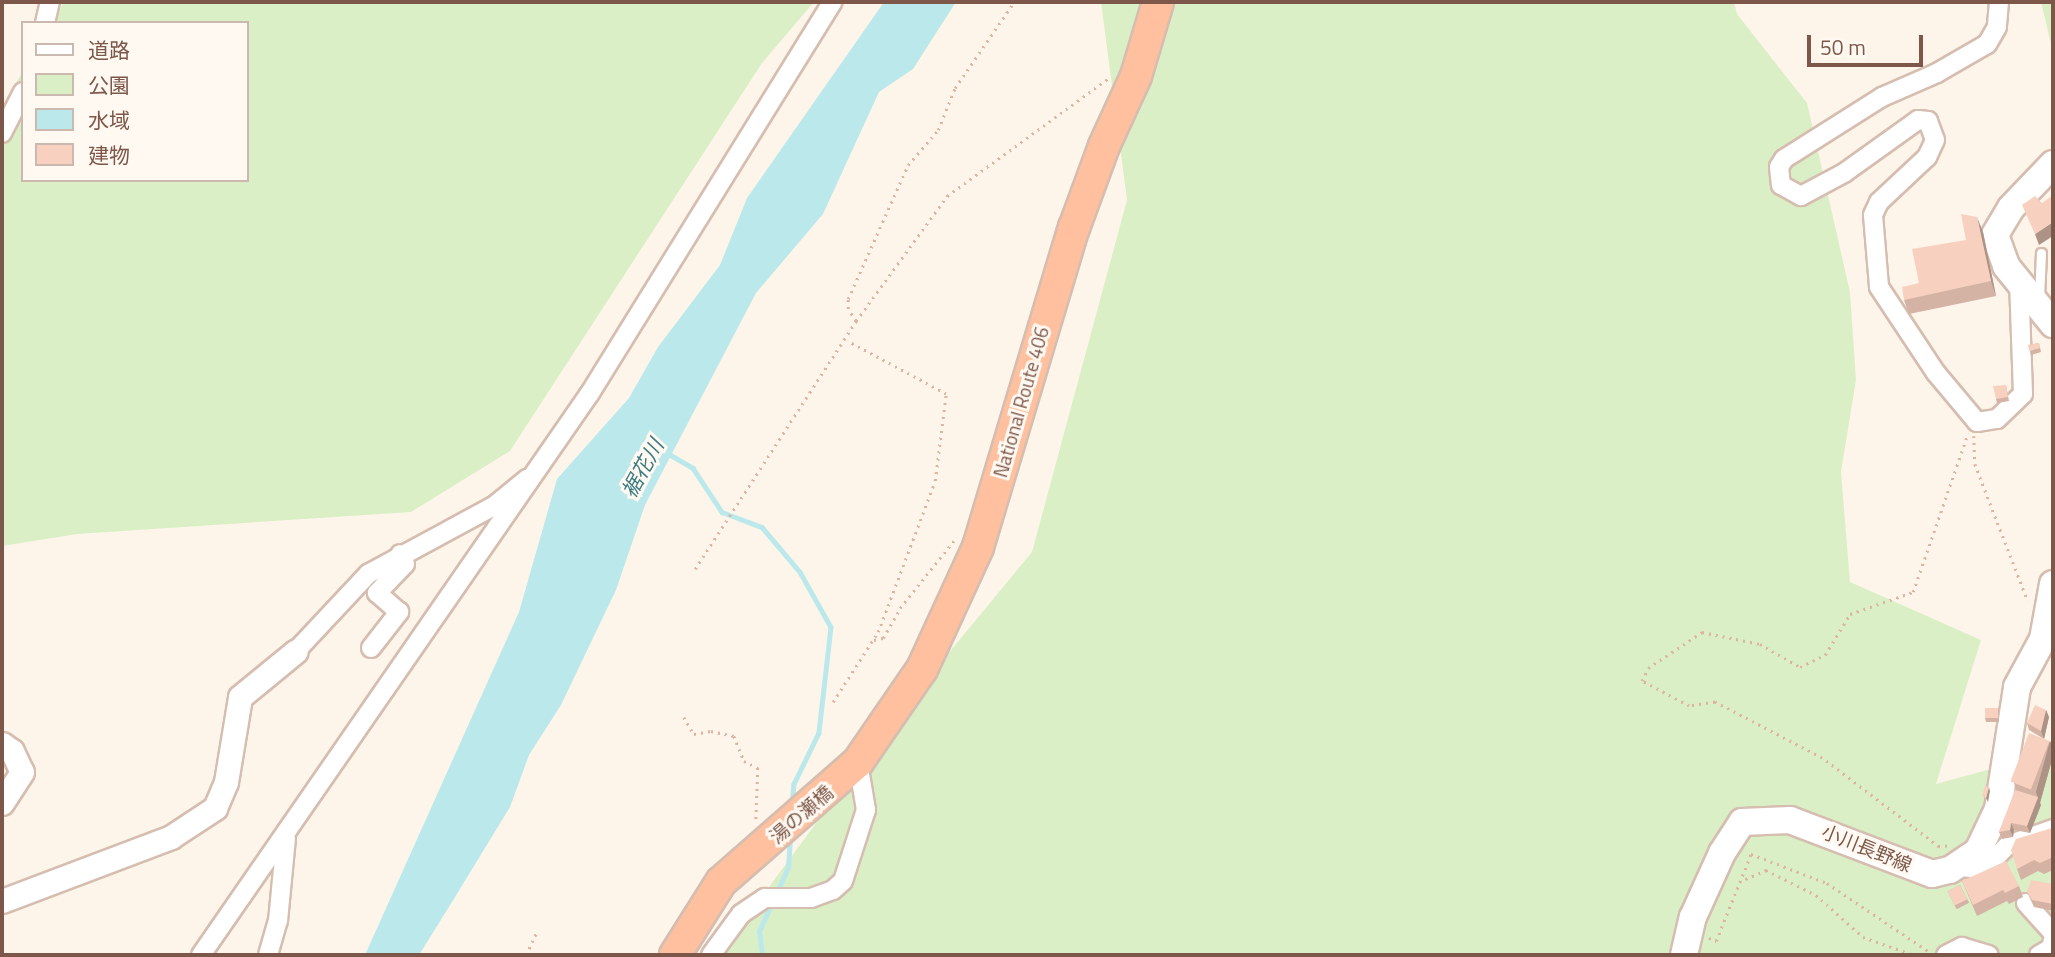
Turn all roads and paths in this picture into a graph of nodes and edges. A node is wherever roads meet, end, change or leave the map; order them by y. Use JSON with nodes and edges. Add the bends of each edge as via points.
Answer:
{"nodes":[{"id":1,"x":50,"y":2,"type":"edge"},
{"id":2,"x":832,"y":2,"type":"edge"},
{"id":3,"x":1014,"y":2,"type":"edge"},
{"id":4,"x":1158,"y":2,"type":"edge"},
{"id":5,"x":1999,"y":2,"type":"edge"},
{"id":6,"x":45,"y":21,"type":"edge"},
{"id":7,"x":1119,"y":71,"type":"dead end"},
{"id":8,"x":21,"y":96,"type":"edge"},
{"id":9,"x":2,"y":133,"type":"edge"},
{"id":10,"x":2053,"y":164,"type":"edge"},
{"id":11,"x":2041,"y":253,"type":"dead end"},
{"id":12,"x":2019,"y":282,"type":"junction"},
{"id":13,"x":2046,"y":314,"type":"edge"},
{"id":14,"x":856,"y":321,"type":"junction"},
{"id":15,"x":847,"y":341,"type":"junction"},
{"id":16,"x":1977,"y":422,"type":"junction"},
{"id":17,"x":538,"y":470,"type":"junction"},
{"id":18,"x":960,"y":530,"type":"dead end"},
{"id":19,"x":400,"y":554,"type":"junction"},
{"id":20,"x":695,"y":569,"type":"dead end"},
{"id":21,"x":2053,"y":584,"type":"edge"},
{"id":22,"x":2029,"y":603,"type":"dead end"},
{"id":23,"x":874,"y":640,"type":"junction"},
{"id":24,"x":372,"y":648,"type":"dead end"},
{"id":25,"x":296,"y":651,"type":"joint"},
{"id":26,"x":833,"y":702,"type":"dead end"},
{"id":27,"x":684,"y":717,"type":"dead end"},
{"id":28,"x":2,"y":744,"type":"edge"},
{"id":29,"x":849,"y":771,"type":"junction"},
{"id":30,"x":2,"y":803,"type":"edge"},
{"id":31,"x":2053,"y":829,"type":"edge"},
{"id":32,"x":287,"y":834,"type":"junction"},
{"id":33,"x":759,"y":837,"type":"junction"},
{"id":34,"x":1953,"y":856,"type":"junction"},
{"id":35,"x":1740,"y":882,"type":"junction"},
{"id":36,"x":2,"y":901,"type":"edge"},
{"id":37,"x":2026,"y":903,"type":"edge"},
{"id":38,"x":1690,"y":929,"type":"junction"},
{"id":39,"x":537,"y":931,"type":"dead end"},
{"id":40,"x":2053,"y":933,"type":"edge"},
{"id":41,"x":2053,"y":940,"type":"edge"},
{"id":42,"x":201,"y":955,"type":"edge"},
{"id":43,"x":268,"y":955,"type":"edge"},
{"id":44,"x":526,"y":955,"type":"edge"},
{"id":45,"x":675,"y":955,"type":"edge"},
{"id":46,"x":711,"y":955,"type":"edge"},
{"id":47,"x":1685,"y":955,"type":"edge"},
{"id":48,"x":1914,"y":955,"type":"edge"},
{"id":49,"x":1934,"y":955,"type":"edge"},
{"id":50,"x":1945,"y":955,"type":"edge"},
{"id":51,"x":1989,"y":955,"type":"edge"},
{"id":52,"x":2039,"y":955,"type":"edge"}],
"edges":[{"from":1,"to":6,"type":"street"},
{"from":2,"to":17,"type":"street"},
{"from":3,"to":14,"type":"path","via":[[955,88],[938,130],[908,165],[849,299],[848,309]]},
{"from":4,"to":29,"type":"highway","name":"National Route 406","via":[[1136,76],[1074,228],[978,547],[922,669]]},
{"from":5,"to":16,"type":"street","via":[[1997,27],[1987,44],[1882,97],[1784,159],[1779,167],[1781,186],[1801,196],[1844,173],[1918,120],[1928,121],[1935,139],[1927,158],[1879,202],[1873,215],[1879,287],[1936,373]]},
{"from":7,"to":14,"type":"path","via":[[947,196]]},
{"from":8,"to":9,"type":"street"},
{"from":10,"to":12,"type":"main road","via":[[2011,208],[1995,235],[2006,267]]},
{"from":11,"to":13,"type":"lane"},
{"from":12,"to":13,"type":"main road"},
{"from":12,"to":16,"type":"street","via":[[2023,394],[1997,419]]},
{"from":14,"to":15,"type":"path"},
{"from":15,"to":20,"type":"path"},
{"from":15,"to":23,"type":"path","via":[[946,394],[934,481]]},
{"from":16,"to":22,"type":"path","via":[[1972,452],[1975,464]]},
{"from":16,"to":34,"type":"path","via":[[1965,438],[1913,592],[1850,614],[1825,655],[1800,667],[1760,645],[1702,632],[1648,668],[1642,681],[1689,706],[1715,702],[1822,758]]},
{"from":17,"to":19,"type":"street","via":[[494,506]]},
{"from":17,"to":32,"type":"street"},
{"from":18,"to":23,"type":"path","via":[[883,638]]},
{"from":19,"to":24,"type":"street","via":[[405,564],[377,593],[399,612]]},
{"from":19,"to":25,"type":"street","via":[[368,574]]},
{"from":21,"to":34,"type":"main road","via":[[2043,639],[2017,687],[1992,829],[1978,851]]},
{"from":23,"to":26,"type":"path"},
{"from":25,"to":36,"type":"street","via":[[240,697],[226,782],[215,808],[171,837]]},
{"from":27,"to":33,"type":"path","via":[[694,734],[711,731],[734,736],[744,761],[758,768]]},
{"from":28,"to":30,"type":"street","via":[[12,751],[22,772]]},
{"from":29,"to":33,"type":"highway","name":"湯の瀬橋"},
{"from":29,"to":46,"type":"street","via":[[866,810],[855,855],[842,881],[833,890],[811,898],[765,898],[741,914]]},
{"from":31,"to":34,"type":"street","via":[[2008,845],[1983,870]]},
{"from":32,"to":42,"type":"street"},
{"from":32,"to":43,"type":"street","via":[[278,921]]},
{"from":33,"to":45,"type":"highway","via":[[721,882]]},
{"from":34,"to":38,"type":"main road","name":"小川長野線","via":[[1932,874],[1790,820],[1742,822],[1722,853]]},
{"from":35,"to":38,"type":"path","via":[[1716,941]]},
{"from":35,"to":48,"type":"path","via":[[1766,870],[1816,895],[1863,937]]},
{"from":35,"to":49,"type":"path","via":[[1751,854],[1814,878]]},
{"from":37,"to":40,"type":"street"},
{"from":38,"to":47,"type":"main road","name":"小川長野線"},
{"from":39,"to":44,"type":"path"},
{"from":41,"to":52,"type":"street","via":[[2051,948]]},
{"from":50,"to":51,"type":"street","via":[[1962,947]]}]}
